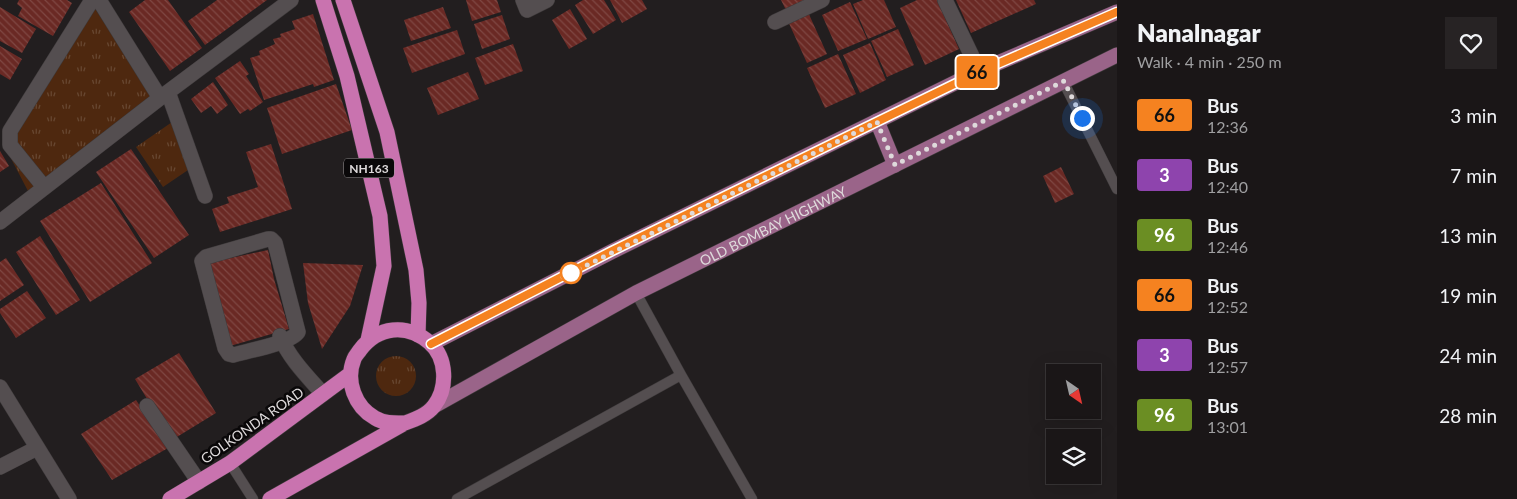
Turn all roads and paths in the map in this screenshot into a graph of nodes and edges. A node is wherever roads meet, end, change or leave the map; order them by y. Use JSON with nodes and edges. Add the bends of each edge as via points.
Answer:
{"nodes":[{"id":1,"x":92,"y":0,"type":"edge"},
{"id":2,"x":99,"y":0,"type":"edge"},
{"id":3,"x":291,"y":0,"type":"edge"},
{"id":4,"x":323,"y":0,"type":"edge"},
{"id":5,"x":343,"y":0,"type":"edge"},
{"id":6,"x":523,"y":0,"type":"edge"},
{"id":7,"x":547,"y":0,"type":"edge"},
{"id":8,"x":822,"y":0,"type":"edge"},
{"id":9,"x":945,"y":0,"type":"edge"},
{"id":10,"x":1117,"y":12,"type":"edge"},
{"id":11,"x":776,"y":22,"type":"dead end"},
{"id":12,"x":1117,"y":55,"type":"edge"},
{"id":13,"x":979,"y":72,"type":"junction"},
{"id":14,"x":1064,"y":81,"type":"junction"},
{"id":15,"x":164,"y":95,"type":"junction"},
{"id":16,"x":877,"y":122,"type":"junction"},
{"id":17,"x":895,"y":165,"type":"junction"},
{"id":18,"x":44,"y":187,"type":"junction"},
{"id":19,"x":1117,"y":189,"type":"edge"},
{"id":20,"x":205,"y":196,"type":"dead end"},
{"id":21,"x":0,"y":222,"type":"edge"},
{"id":22,"x":636,"y":293,"type":"junction"},
{"id":23,"x":418,"y":335,"type":"junction"},
{"id":24,"x":281,"y":339,"type":"junction"},
{"id":25,"x":368,"y":340,"type":"junction"},
{"id":26,"x":431,"y":344,"type":"junction"},
{"id":27,"x":350,"y":374,"type":"junction"},
{"id":28,"x":681,"y":375,"type":"junction"},
{"id":29,"x":0,"y":386,"type":"edge"},
{"id":30,"x":323,"y":394,"type":"junction"},
{"id":31,"x":147,"y":406,"type":"dead end"},
{"id":32,"x":434,"y":406,"type":"junction"},
{"id":33,"x":405,"y":423,"type":"junction"},
{"id":34,"x":37,"y":448,"type":"junction"},
{"id":35,"x":230,"y":463,"type":"junction"},
{"id":36,"x":0,"y":467,"type":"edge"},
{"id":37,"x":199,"y":482,"type":"junction"},
{"id":38,"x":69,"y":499,"type":"edge"},
{"id":39,"x":170,"y":499,"type":"edge"},
{"id":40,"x":253,"y":499,"type":"edge"},
{"id":41,"x":270,"y":499,"type":"edge"},
{"id":42,"x":457,"y":499,"type":"edge"},
{"id":43,"x":752,"y":499,"type":"edge"}],
"edges":[{"from":1,"to":18,"type":"street","via":[[10,131],[10,146]]},
{"from":2,"to":15,"type":"street"},
{"from":3,"to":15,"type":"street"},
{"from":4,"to":25,"type":"highway","number":"NH163","via":[[347,76],[380,216],[384,266]]},
{"from":5,"to":23,"type":"highway","number":"NH163","via":[[387,132],[416,270]]},
{"from":6,"to":7,"type":"street","via":[[527,10]]},
{"from":8,"to":11,"type":"street"},
{"from":9,"to":13,"type":"street"},
{"from":10,"to":13,"type":"main road"},
{"from":12,"to":14,"type":"main road","name":"OLD BOMBAY HIGHWAY"},
{"from":13,"to":16,"type":"main road"},
{"from":14,"to":17,"type":"main road","name":"OLD BOMBAY HIGHWAY"},
{"from":14,"to":19,"type":"lane"},
{"from":15,"to":18,"type":"street"},
{"from":15,"to":20,"type":"street"},
{"from":16,"to":17,"type":"main road"},
{"from":16,"to":26,"type":"main road","via":[[612,251]]},
{"from":17,"to":22,"type":"main road","name":"OLD BOMBAY HIGHWAY"},
{"from":18,"to":21,"type":"street"},
{"from":22,"to":28,"type":"lane"},
{"from":22,"to":32,"type":"main road","name":"OLD BOMBAY HIGHWAY"},
{"from":23,"to":25,"type":"highway","via":[[392,330]]},
{"from":23,"to":26,"type":"highway"},
{"from":24,"to":24,"type":"street","via":[[233,355],[226,352],[202,264],[206,257],[268,239],[274,241],[298,331],[295,336]]},
{"from":24,"to":30,"type":"street","via":[[293,359]]},
{"from":25,"to":27,"type":"highway","number":"NH163","via":[[354,358]]},
{"from":26,"to":32,"type":"highway","via":[[442,362],[444,378]]},
{"from":27,"to":30,"type":"highway","name":"GOLKONDA ROAD"},
{"from":27,"to":33,"type":"highway","via":[[355,398],[362,409],[389,423]]},
{"from":28,"to":42,"type":"lane"},
{"from":28,"to":43,"type":"lane"},
{"from":29,"to":34,"type":"street"},
{"from":30,"to":35,"type":"highway","name":"GOLKONDA ROAD"},
{"from":31,"to":37,"type":"street"},
{"from":32,"to":33,"type":"highway"},
{"from":33,"to":41,"type":"highway"},
{"from":34,"to":36,"type":"street"},
{"from":34,"to":38,"type":"street"},
{"from":35,"to":37,"type":"highway","name":"GOLKONDA ROAD"},
{"from":35,"to":40,"type":"lane"},
{"from":37,"to":39,"type":"highway","name":"GOLKONDA ROAD"}]}
